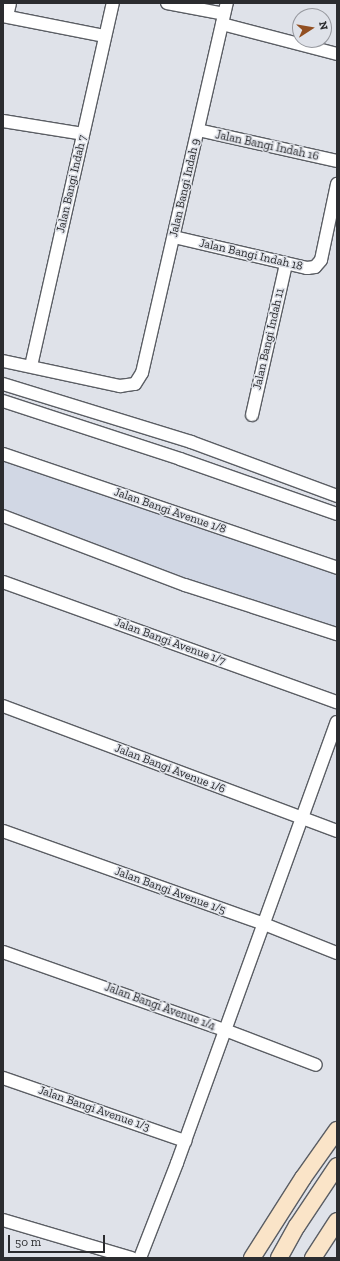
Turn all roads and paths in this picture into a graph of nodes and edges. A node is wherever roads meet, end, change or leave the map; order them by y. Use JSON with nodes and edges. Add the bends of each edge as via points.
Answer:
{"nodes":[{"id":1,"x":10,"y":3,"type":"edge"},
{"id":2,"x":113,"y":3,"type":"edge"},
{"id":3,"x":167,"y":3,"type":"edge"},
{"id":4,"x":224,"y":14,"type":"edge"},
{"id":5,"x":5,"y":16,"type":"edge"},
{"id":6,"x":105,"y":36,"type":"junction"},
{"id":7,"x":337,"y":54,"type":"edge"},
{"id":8,"x":3,"y":121,"type":"edge"},
{"id":9,"x":198,"y":130,"type":"junction"},
{"id":10,"x":83,"y":134,"type":"junction"},
{"id":11,"x":337,"y":161,"type":"edge"},
{"id":12,"x":337,"y":184,"type":"edge"},
{"id":13,"x":174,"y":237,"type":"junction"},
{"id":14,"x":286,"y":264,"type":"junction"},
{"id":15,"x":3,"y":361,"type":"edge"},
{"id":16,"x":31,"y":366,"type":"junction"},
{"id":17,"x":3,"y":384,"type":"edge"},
{"id":18,"x":3,"y":401,"type":"edge"},
{"id":19,"x":252,"y":414,"type":"dead end"},
{"id":20,"x":3,"y":454,"type":"edge"},
{"id":21,"x":337,"y":496,"type":"edge"},
{"id":22,"x":337,"y":514,"type":"edge"},
{"id":23,"x":3,"y":516,"type":"edge"},
{"id":24,"x":337,"y":568,"type":"edge"},
{"id":25,"x":3,"y":582,"type":"edge"},
{"id":26,"x":337,"y":634,"type":"edge"},
{"id":27,"x":337,"y":702,"type":"edge"},
{"id":28,"x":3,"y":706,"type":"edge"},
{"id":29,"x":337,"y":722,"type":"edge"},
{"id":30,"x":302,"y":818,"type":"junction"},
{"id":31,"x":3,"y":831,"type":"edge"},
{"id":32,"x":337,"y":831,"type":"edge"},
{"id":33,"x":264,"y":924,"type":"junction"},
{"id":34,"x":3,"y":952,"type":"edge"},
{"id":35,"x":337,"y":953,"type":"edge"},
{"id":36,"x":225,"y":1030,"type":"junction"},
{"id":37,"x":316,"y":1065,"type":"dead end"},
{"id":38,"x":3,"y":1078,"type":"edge"},
{"id":39,"x":337,"y":1130,"type":"edge"},
{"id":40,"x":185,"y":1141,"type":"junction"},
{"id":41,"x":337,"y":1166,"type":"edge"},
{"id":42,"x":3,"y":1220,"type":"edge"},
{"id":43,"x":337,"y":1221,"type":"edge"},
{"id":44,"x":131,"y":1258,"type":"edge"},
{"id":45,"x":140,"y":1258,"type":"edge"},
{"id":46,"x":252,"y":1258,"type":"edge"},
{"id":47,"x":279,"y":1258,"type":"edge"},
{"id":48,"x":313,"y":1258,"type":"edge"}],
"edges":[{"from":1,"to":5,"type":"street"},
{"from":2,"to":6,"type":"street","name":"Jalan Bangi Indah 7"},
{"from":3,"to":4,"type":"street"},
{"from":4,"to":7,"type":"street"},
{"from":4,"to":9,"type":"street","name":"Jalan Bangi Indah 9"},
{"from":5,"to":6,"type":"street"},
{"from":6,"to":10,"type":"street","name":"Jalan Bangi Indah 7"},
{"from":8,"to":10,"type":"street"},
{"from":9,"to":11,"type":"street","name":"Jalan Bangi Indah 16"},
{"from":9,"to":13,"type":"street","name":"Jalan Bangi Indah 9"},
{"from":10,"to":16,"type":"street","name":"Jalan Bangi Indah 7"},
{"from":12,"to":14,"type":"street","name":"Jalan Bangi Indah 18","via":[[321,260],[315,267],[307,268]]},
{"from":13,"to":14,"type":"street","name":"Jalan Bangi Indah 18"},
{"from":13,"to":16,"type":"street","name":"Jalan Bangi Indah 9","via":[[142,374],[135,384],[120,386]]},
{"from":14,"to":19,"type":"street","name":"Jalan Bangi Indah 11"},
{"from":15,"to":16,"type":"street"},
{"from":17,"to":21,"type":"street","via":[[191,442]]},
{"from":18,"to":22,"type":"street"},
{"from":20,"to":24,"type":"street","name":"Jalan Bangi Avenue 1/8"},
{"from":23,"to":26,"type":"street","via":[[185,585]]},
{"from":25,"to":27,"type":"street","name":"Jalan Bangi Avenue 1/7"},
{"from":28,"to":30,"type":"street","name":"Jalan Bangi Avenue 1/6"},
{"from":29,"to":30,"type":"street"},
{"from":30,"to":32,"type":"street","name":"Jalan Bangi Avenue 1/6"},
{"from":30,"to":33,"type":"street"},
{"from":31,"to":33,"type":"street","name":"Jalan Bangi Avenue 1/5"},
{"from":33,"to":35,"type":"street","name":"Jalan Bangi Avenue 1/5"},
{"from":33,"to":36,"type":"street"},
{"from":34,"to":36,"type":"street","name":"Jalan Bangi Avenue 1/4"},
{"from":36,"to":37,"type":"street","name":"Jalan Bangi Avenue 1/4"},
{"from":36,"to":40,"type":"street"},
{"from":38,"to":40,"type":"street","name":"Jalan Bangi Avenue 1/3"},
{"from":39,"to":46,"type":"main road"},
{"from":40,"to":45,"type":"street"},
{"from":41,"to":47,"type":"main road"},
{"from":42,"to":44,"type":"street"},
{"from":43,"to":48,"type":"main road"}]}
